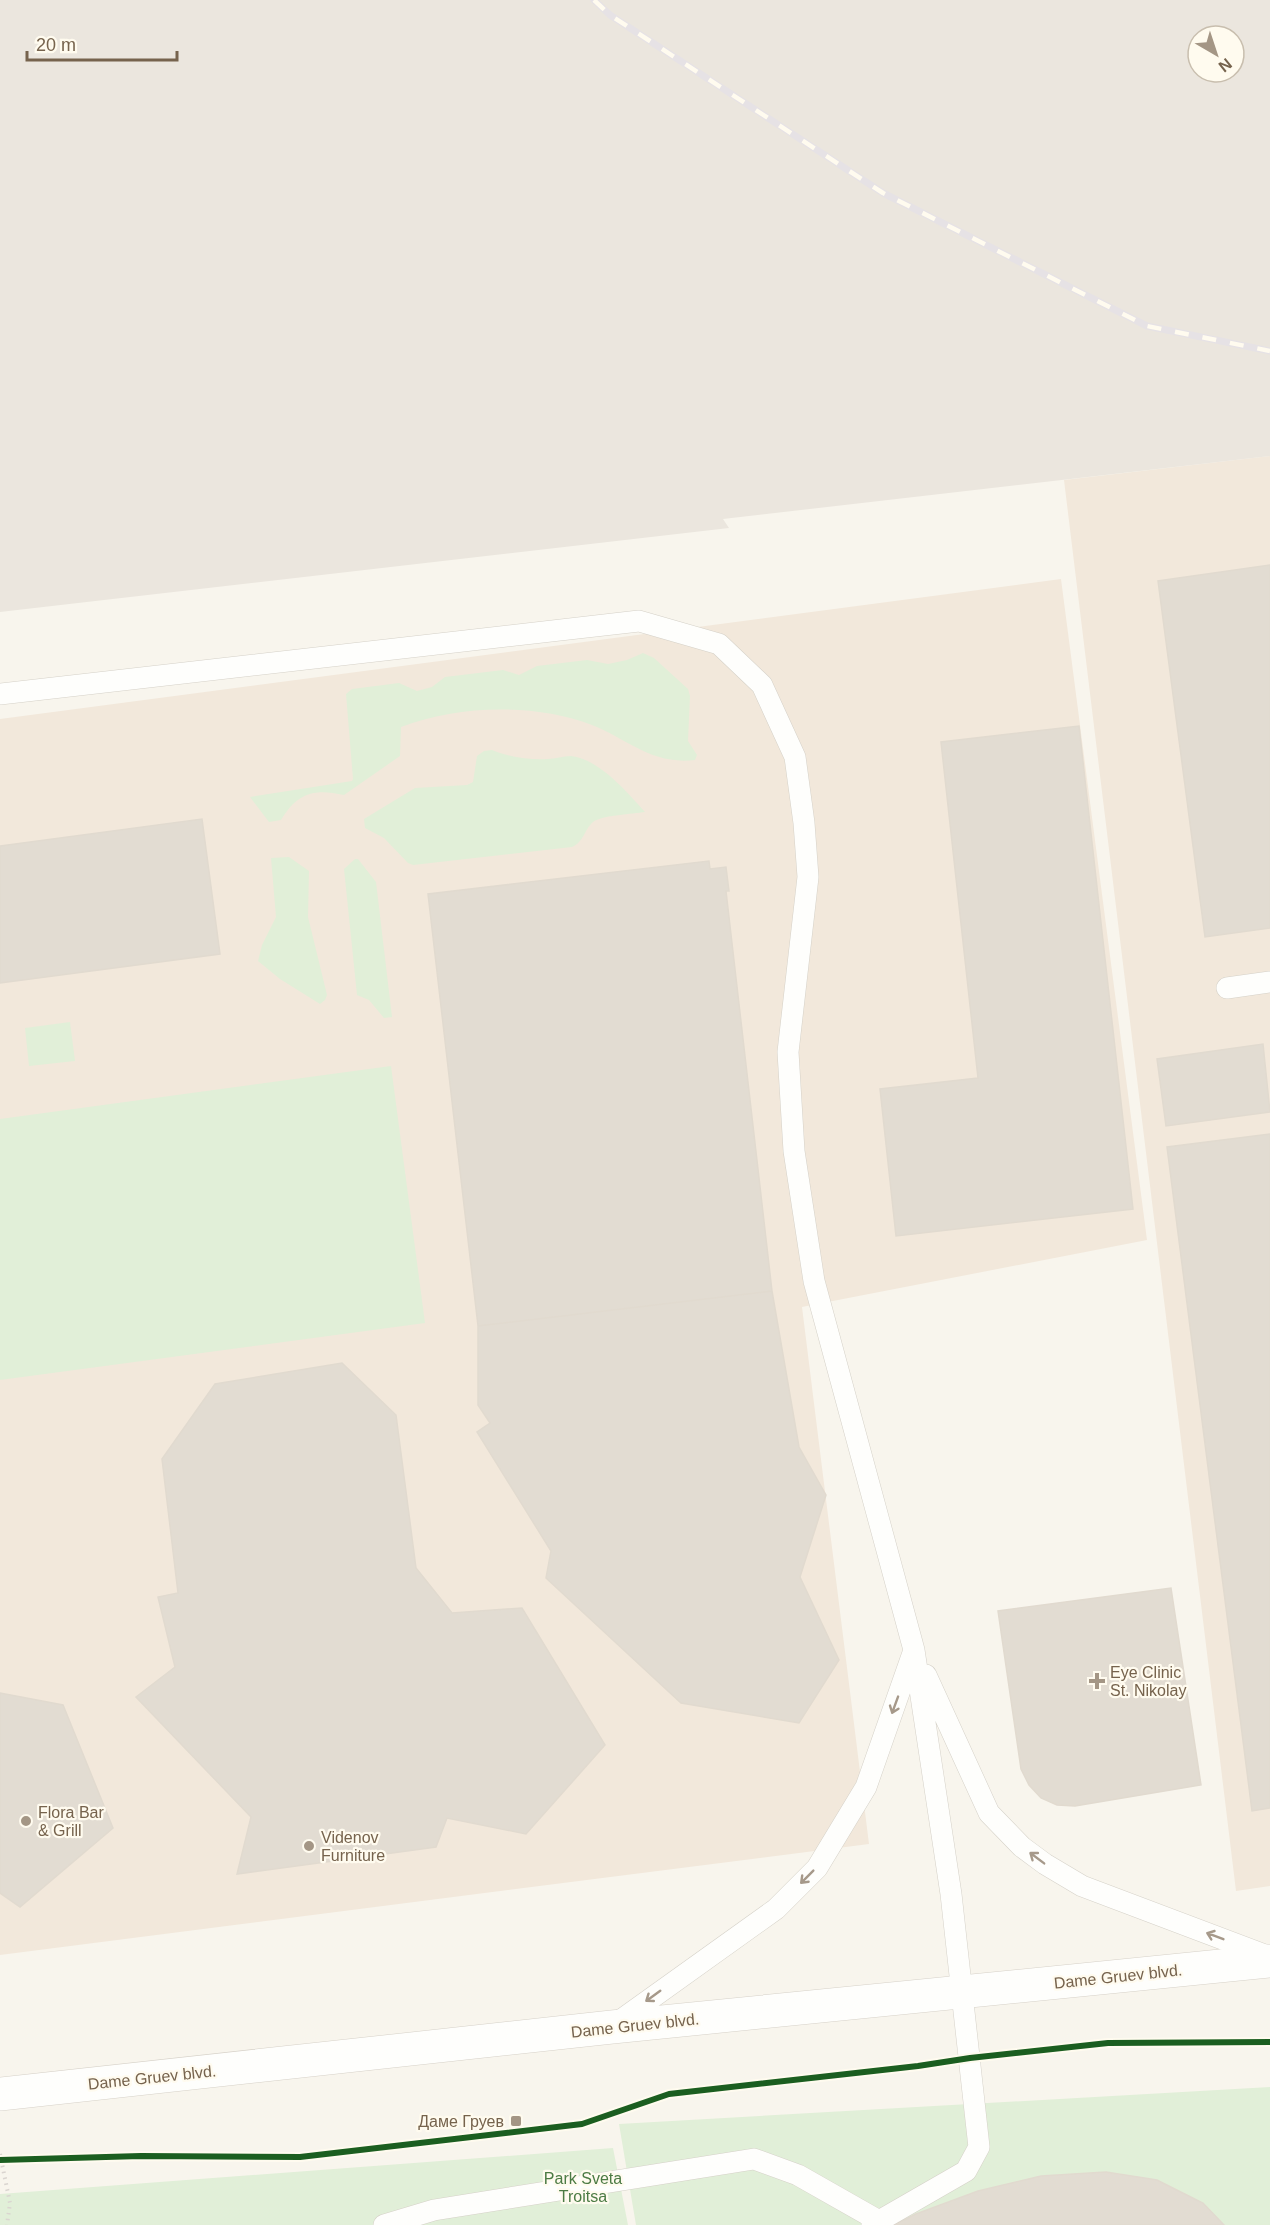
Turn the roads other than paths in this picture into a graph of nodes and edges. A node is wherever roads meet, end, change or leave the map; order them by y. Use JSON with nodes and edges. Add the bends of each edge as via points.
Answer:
{"nodes":[{"id":1,"x":0,"y":694,"type":"edge"},
{"id":2,"x":1270,"y":982,"type":"edge"},
{"id":3,"x":1227,"y":988,"type":"dead end"},
{"id":4,"x":914,"y":1650,"type":"junction"},
{"id":5,"x":1270,"y":1959,"type":"edge"},
{"id":6,"x":963,"y":1992,"type":"junction"},
{"id":7,"x":612,"y":2026,"type":"junction"},
{"id":8,"x":0,"y":2094,"type":"edge"},
{"id":9,"x":875,"y":2223,"type":"edge"},
{"id":10,"x":384,"y":2225,"type":"edge"}],
"edges":[{"from":1,"to":4,"type":"lane","via":[[639,621],[719,644],[762,685],[795,757],[804,823],[808,877],[788,1052],[794,1151],[814,1281]]},
{"from":2,"to":3,"type":"lane"},
{"from":5,"to":4,"type":"lane","one_way":true,"via":[[1082,1886],[1022,1846],[989,1813]]},
{"from":4,"to":6,"type":"lane"},
{"from":4,"to":7,"type":"lane","one_way":true,"via":[[866,1787],[817,1868],[776,1909]]},
{"from":5,"to":6,"type":"main road","name":"Dame Gruev blvd."},
{"from":6,"to":7,"type":"main road","name":"Dame Gruev blvd."},
{"from":6,"to":9,"type":"lane","via":[[979,2146],[966,2171]]},
{"from":7,"to":8,"type":"main road","name":"Dame Gruev blvd."},
{"from":9,"to":10,"type":"lane","via":[[798,2175],[753,2159],[434,2210]]}]}
